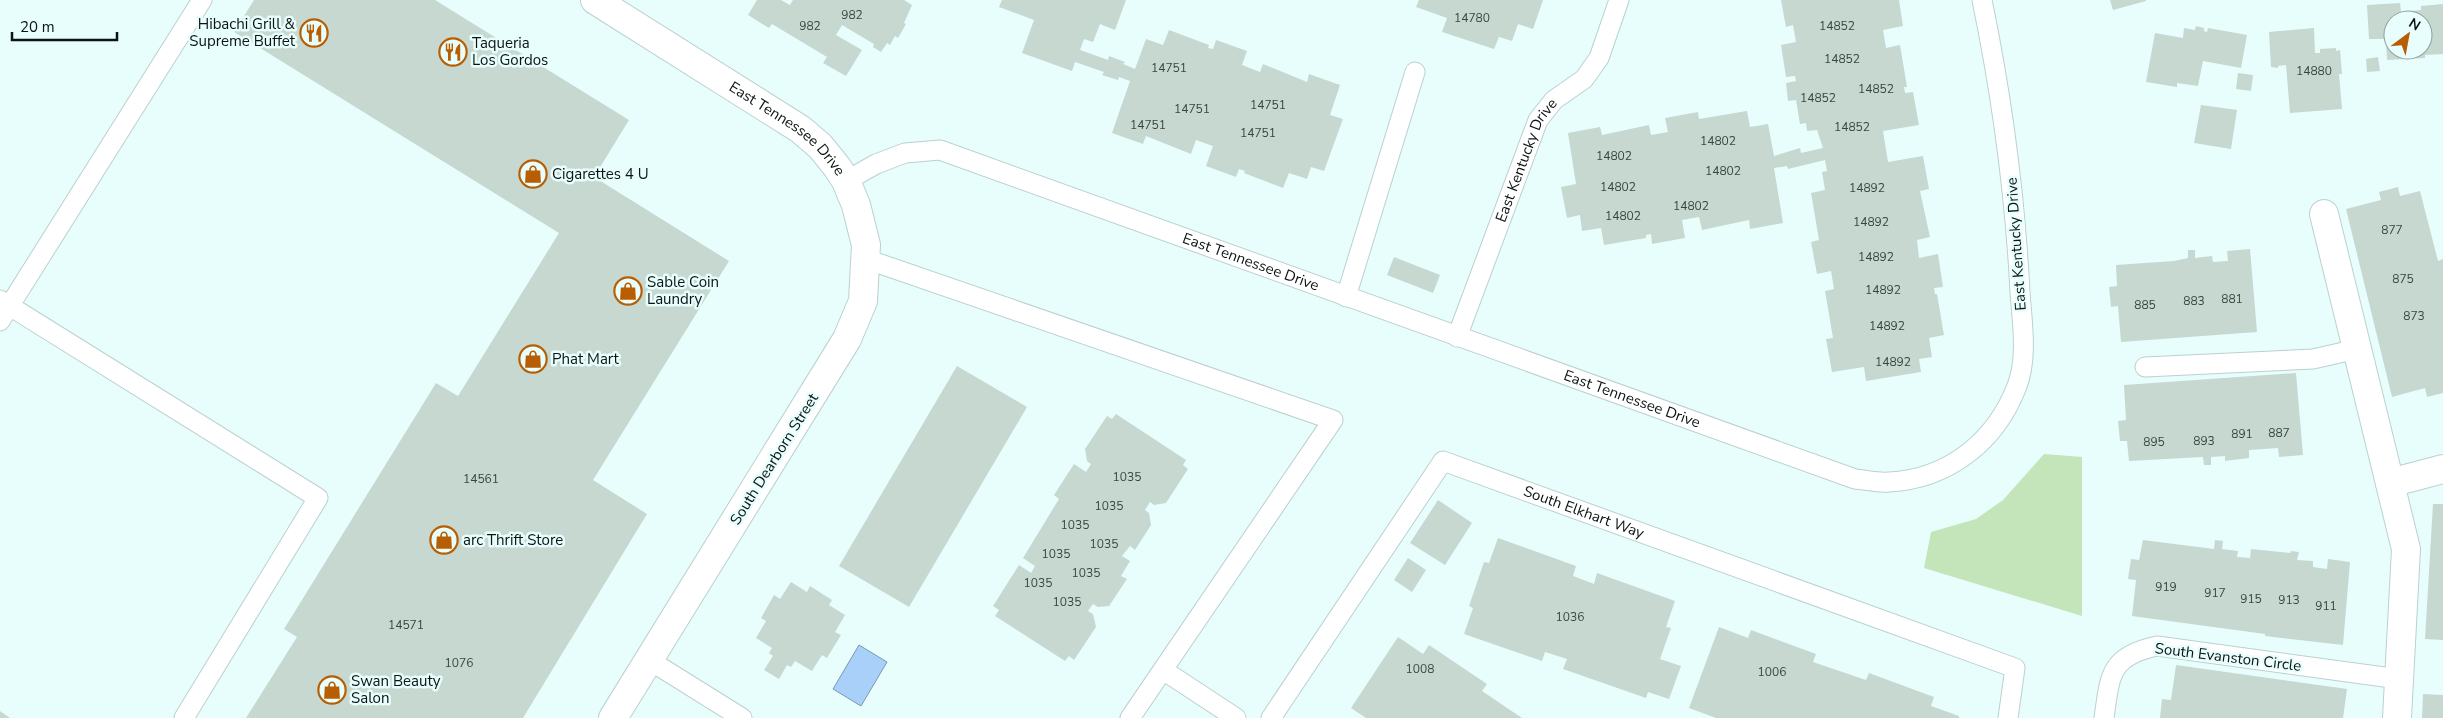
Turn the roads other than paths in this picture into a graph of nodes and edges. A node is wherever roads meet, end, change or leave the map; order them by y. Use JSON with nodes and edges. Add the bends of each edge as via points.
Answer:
{"nodes":[{"id":1,"x":202,"y":0,"type":"edge"},
{"id":2,"x":595,"y":0,"type":"edge"},
{"id":3,"x":1619,"y":0,"type":"edge"},
{"id":4,"x":1982,"y":0,"type":"edge"},
{"id":5,"x":1415,"y":72,"type":"dead end"},
{"id":6,"x":846,"y":181,"type":"junction"},
{"id":7,"x":2324,"y":214,"type":"dead end"},
{"id":8,"x":866,"y":259,"type":"junction"},
{"id":9,"x":1346,"y":296,"type":"junction"},
{"id":10,"x":3,"y":309,"type":"edge"},
{"id":11,"x":1457,"y":337,"type":"junction"},
{"id":12,"x":2357,"y":349,"type":"junction"},
{"id":13,"x":2145,"y":367,"type":"dead end"},
{"id":14,"x":1953,"y":464,"type":"joint"},
{"id":15,"x":2443,"y":468,"type":"edge"},
{"id":16,"x":2390,"y":482,"type":"junction"},
{"id":17,"x":648,"y":660,"type":"junction"},
{"id":18,"x":1163,"y":670,"type":"junction"},
{"id":19,"x":2399,"y":679,"type":"junction"},
{"id":20,"x":184,"y":718,"type":"edge"},
{"id":21,"x":613,"y":718,"type":"edge"},
{"id":22,"x":742,"y":718,"type":"edge"},
{"id":23,"x":1130,"y":718,"type":"edge"},
{"id":24,"x":1236,"y":718,"type":"edge"},
{"id":25,"x":1271,"y":718,"type":"edge"},
{"id":26,"x":2008,"y":718,"type":"edge"},
{"id":27,"x":2104,"y":718,"type":"edge"},
{"id":28,"x":2397,"y":718,"type":"edge"}],
"edges":[{"from":1,"to":10,"type":"lane"},
{"from":2,"to":6,"type":"street","name":"East Tennessee Drive","via":[[800,129],[820,146]]},
{"from":3,"to":11,"type":"lane","name":"East Kentucky Drive","via":[[1594,65],[1584,79],[1554,100],[1538,120]]},
{"from":4,"to":14,"type":"lane","name":"East Kentucky Drive","via":[[1998,75],[2016,213],[2024,352],[2018,384],[2001,419],[1979,445]]},
{"from":5,"to":9,"type":"lane"},
{"from":6,"to":8,"type":"street","name":"South Dearborn Street","via":[[864,232]]},
{"from":6,"to":9,"type":"lane","name":"East Tennessee Drive","via":[[905,153],[940,150]]},
{"from":7,"to":12,"type":"street"},
{"from":8,"to":17,"type":"street","name":"South Dearborn Street","via":[[863,301],[848,339]]},
{"from":8,"to":18,"type":"lane","via":[[1333,420]]},
{"from":9,"to":11,"type":"lane","name":"East Tennessee Drive"},
{"from":10,"to":20,"type":"lane","via":[[318,498]]},
{"from":11,"to":14,"type":"lane","name":"East Tennessee Drive","via":[[1855,479],[1888,482],[1924,477]]},
{"from":12,"to":13,"type":"lane","via":[[2313,359]]},
{"from":12,"to":16,"type":"street"},
{"from":15,"to":16,"type":"street"},
{"from":16,"to":19,"type":"street","via":[[2406,549]]},
{"from":17,"to":21,"type":"street","name":"South Dearborn Street"},
{"from":17,"to":22,"type":"lane"},
{"from":18,"to":23,"type":"lane"},
{"from":18,"to":24,"type":"lane"},
{"from":19,"to":27,"type":"lane","name":"South Evanston Circle","via":[[2157,646],[2138,650],[2121,660],[2110,678]]},
{"from":19,"to":28,"type":"street"},
{"from":25,"to":26,"type":"lane","name":"South Elkhart Way","via":[[1443,461],[2015,668]]}]}
